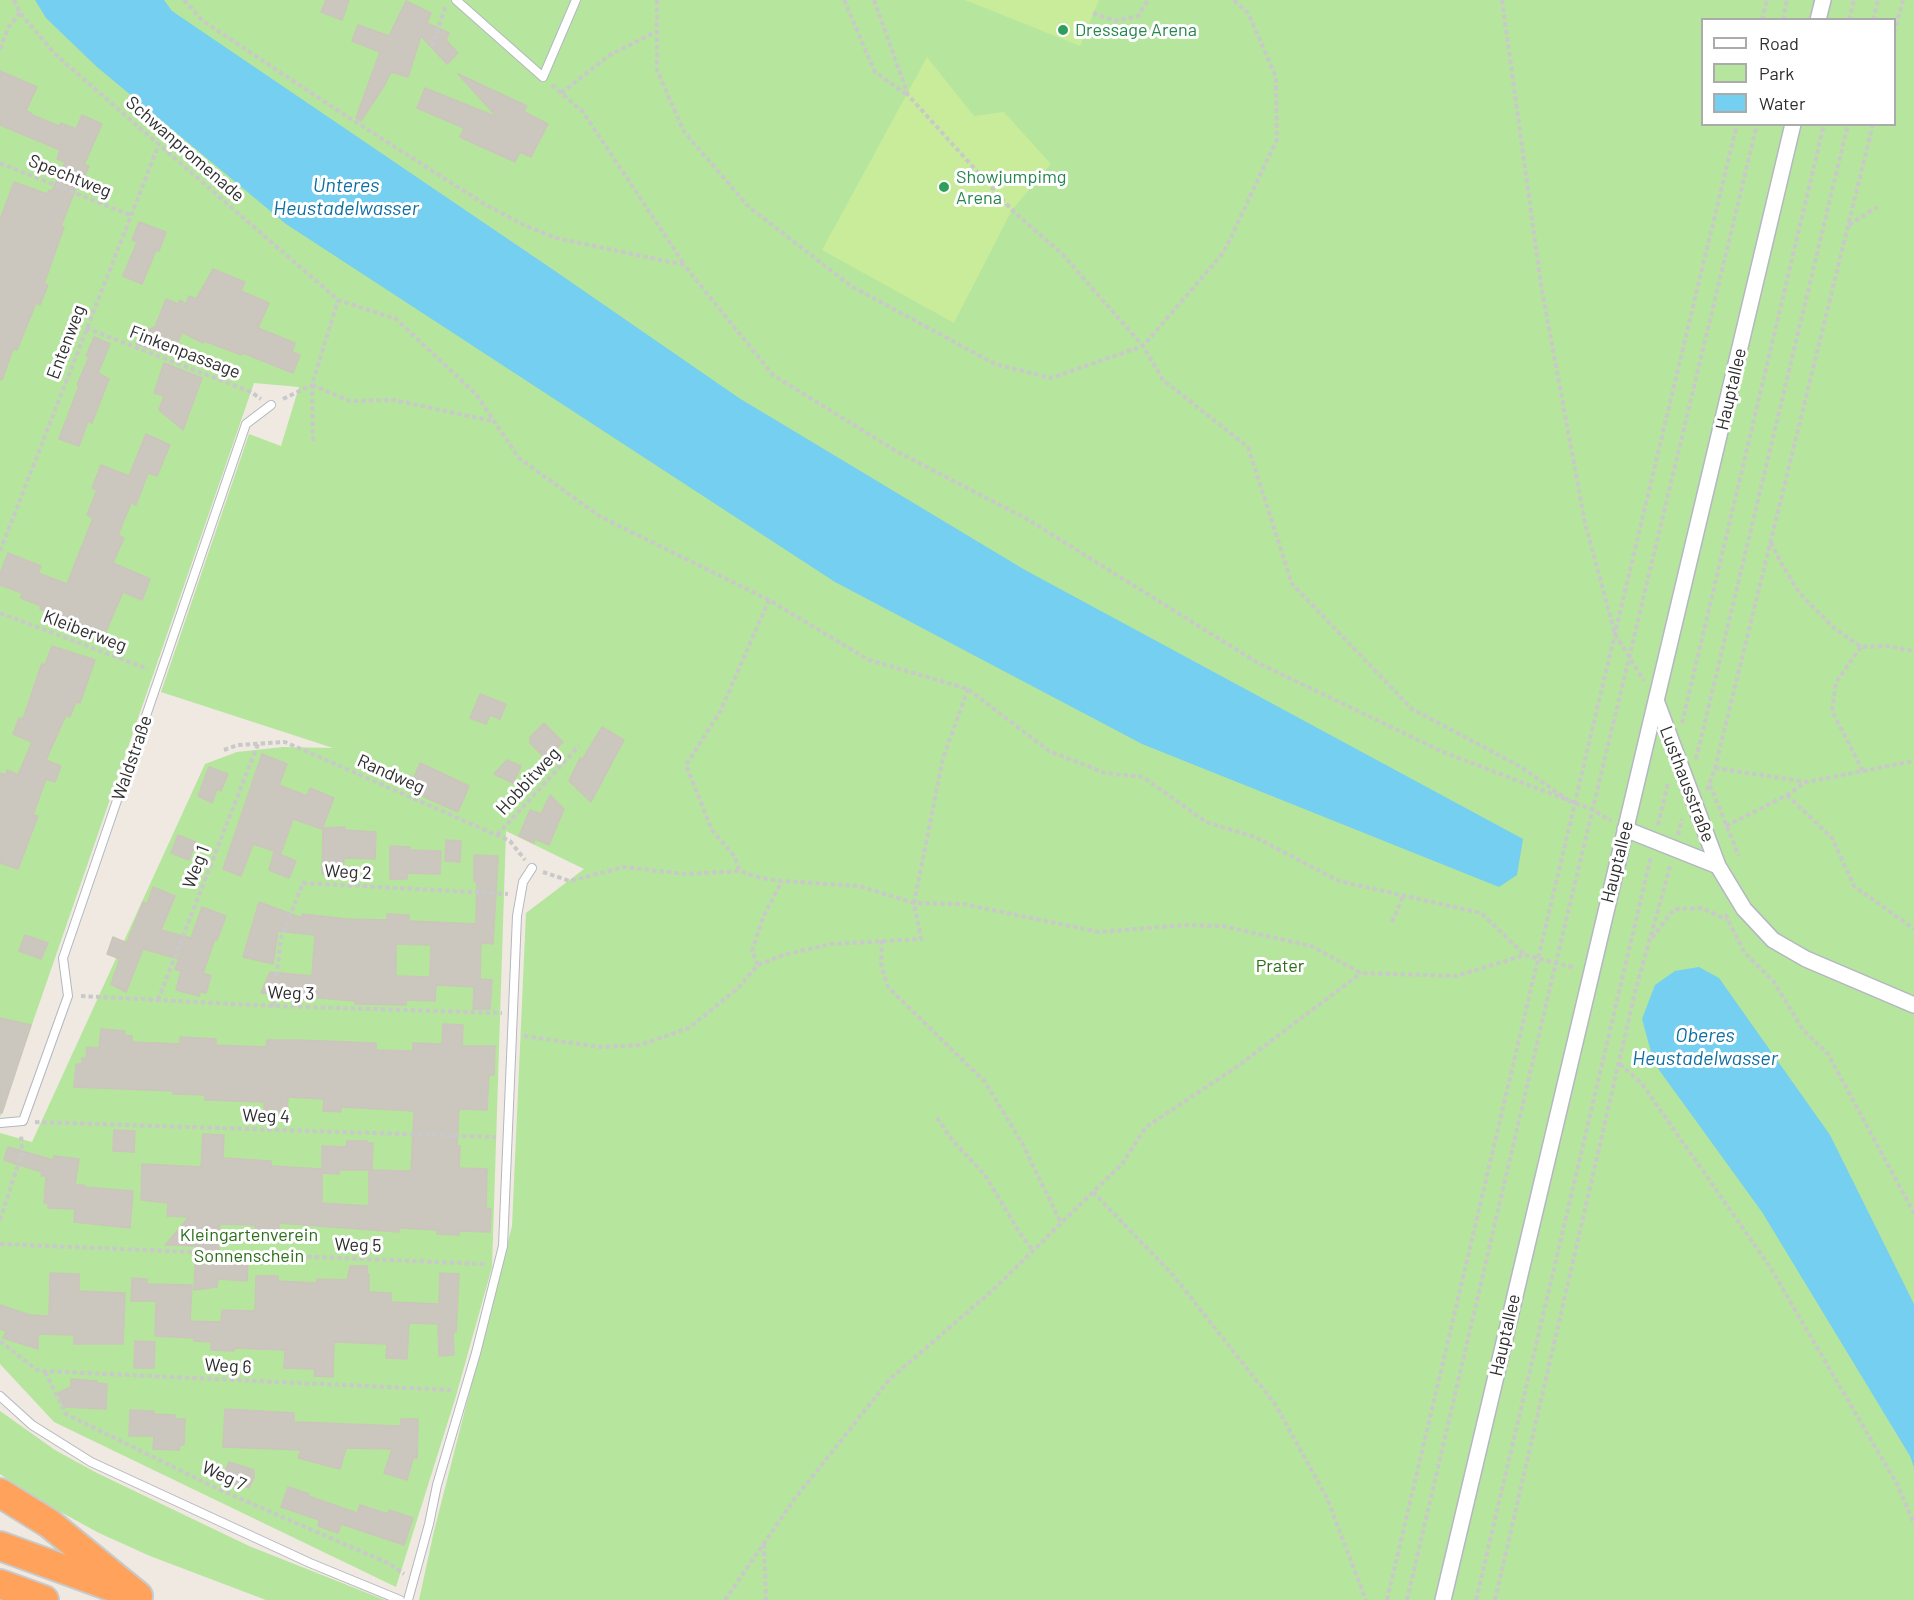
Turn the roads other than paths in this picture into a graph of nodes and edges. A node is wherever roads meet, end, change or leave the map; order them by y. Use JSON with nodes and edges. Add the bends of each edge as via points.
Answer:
{"nodes":[{"id":1,"x":456,"y":0,"type":"edge"},
{"id":2,"x":576,"y":0,"type":"edge"},
{"id":3,"x":1823,"y":0,"type":"edge"},
{"id":4,"x":1818,"y":18,"type":"edge"},
{"id":5,"x":1793,"y":126,"type":"edge"},
{"id":6,"x":271,"y":405,"type":"road end"},
{"id":7,"x":1657,"y":703,"type":"junction"},
{"id":8,"x":1625,"y":829,"type":"junction"},
{"id":9,"x":1718,"y":866,"type":"junction"},
{"id":10,"x":532,"y":868,"type":"road end"},
{"id":11,"x":1914,"y":1005,"type":"edge"},
{"id":12,"x":0,"y":1123,"type":"edge"},
{"id":13,"x":0,"y":1396,"type":"edge"},
{"id":14,"x":0,"y":1493,"type":"edge"},
{"id":15,"x":0,"y":1546,"type":"edge"},
{"id":16,"x":0,"y":1584,"type":"edge"},
{"id":17,"x":143,"y":1598,"type":"edge"},
{"id":18,"x":44,"y":1600,"type":"edge"},
{"id":19,"x":400,"y":1600,"type":"edge"},
{"id":20,"x":408,"y":1600,"type":"edge"},
{"id":21,"x":1443,"y":1600,"type":"edge"}],
"edges":[{"from":1,"to":2,"type":"lane","via":[[543,78]]},
{"from":3,"to":4,"type":"street"},
{"from":5,"to":7,"type":"street","name":"Hauptallee"},
{"from":6,"to":12,"type":"lane","name":"Waldstraße","via":[[246,424],[63,958],[69,996],[22,1121]]},
{"from":7,"to":8,"type":"street","name":"Hauptallee"},
{"from":7,"to":9,"type":"street","name":"Lusthausstraße"},
{"from":8,"to":9,"type":"street","name":"Lusthausstraße"},
{"from":8,"to":21,"type":"street","name":"Hauptallee"},
{"from":9,"to":11,"type":"street","name":"Lusthausstraße","via":[[1744,909],[1773,940],[1806,959]]},
{"from":10,"to":20,"type":"lane","via":[[523,882],[517,916],[503,1246]]},
{"from":13,"to":19,"type":"lane","via":[[32,1425],[91,1462],[309,1563]]},
{"from":14,"to":17,"type":"highway","via":[[50,1524]]},
{"from":15,"to":17,"type":"highway"},
{"from":16,"to":18,"type":"highway"}]}
